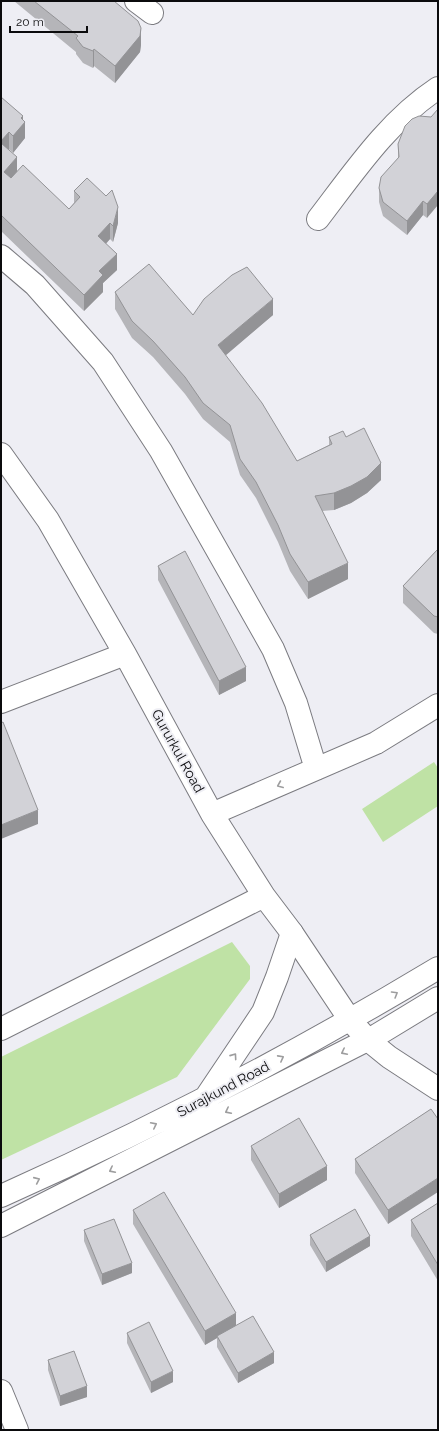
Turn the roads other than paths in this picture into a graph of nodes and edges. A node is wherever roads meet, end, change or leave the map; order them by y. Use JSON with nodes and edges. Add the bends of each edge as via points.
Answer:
{"nodes":[{"id":1,"x":438,"y":88,"type":"edge"},
{"id":2,"x":318,"y":219,"type":"dead end"},
{"id":3,"x":1,"y":256,"type":"edge"},
{"id":4,"x":1,"y":454,"type":"edge"},
{"id":5,"x":125,"y":654,"type":"junction"},
{"id":6,"x":1,"y":702,"type":"edge"},
{"id":7,"x":438,"y":705,"type":"edge"},
{"id":8,"x":316,"y":769,"type":"junction"},
{"id":9,"x":212,"y":814,"type":"junction"},
{"id":10,"x":264,"y":896,"type":"junction"},
{"id":11,"x":292,"y":933,"type":"junction"},
{"id":12,"x":438,"y":968,"type":"edge"},
{"id":13,"x":438,"y":998,"type":"edge"},
{"id":14,"x":350,"y":1020,"type":"junction"},
{"id":15,"x":1,"y":1029,"type":"edge"},
{"id":16,"x":368,"y":1040,"type":"junction"},
{"id":17,"x":438,"y":1089,"type":"edge"},
{"id":18,"x":204,"y":1100,"type":"junction"},
{"id":19,"x":1,"y":1196,"type":"edge"},
{"id":20,"x":1,"y":1226,"type":"edge"},
{"id":21,"x":1,"y":1391,"type":"edge"},
{"id":22,"x":17,"y":1430,"type":"edge"}],
"edges":[{"from":1,"to":2,"type":"street","via":[[422,99],[381,137]]},
{"from":3,"to":8,"type":"street","via":[[34,285],[103,362],[160,451],[273,649],[296,703]]},
{"from":4,"to":5,"type":"street","name":"Gururkul Road","via":[[48,520]]},
{"from":5,"to":6,"type":"street"},
{"from":5,"to":9,"type":"street","name":"Gururkul Road"},
{"from":7,"to":8,"type":"street","via":[[376,743]]},
{"from":8,"to":9,"type":"street","one_way":true},
{"from":9,"to":10,"type":"street","name":"Gururkul Road"},
{"from":10,"to":11,"type":"street","name":"Gururkul Road"},
{"from":10,"to":15,"type":"street"},
{"from":11,"to":14,"type":"street","name":"Gururkul Road"},
{"from":18,"to":11,"type":"street","one_way":true,"via":[[263,1012],[278,977]]},
{"from":14,"to":12,"type":"street","name":"Surajkund Road","one_way":true},
{"from":13,"to":16,"type":"street","name":"Surajkund Road"},
{"from":14,"to":16,"type":"street","name":"Gururkul Road"},
{"from":18,"to":14,"type":"street","name":"Surajkund Road","one_way":true},
{"from":16,"to":17,"type":"street","name":"Gururkul Road"},
{"from":16,"to":20,"type":"street","name":"Surajkund Road","one_way":true},
{"from":19,"to":18,"type":"street","name":"Surajkund Road","one_way":true,"via":[[100,1152]]},
{"from":21,"to":22,"type":"street"}]}
